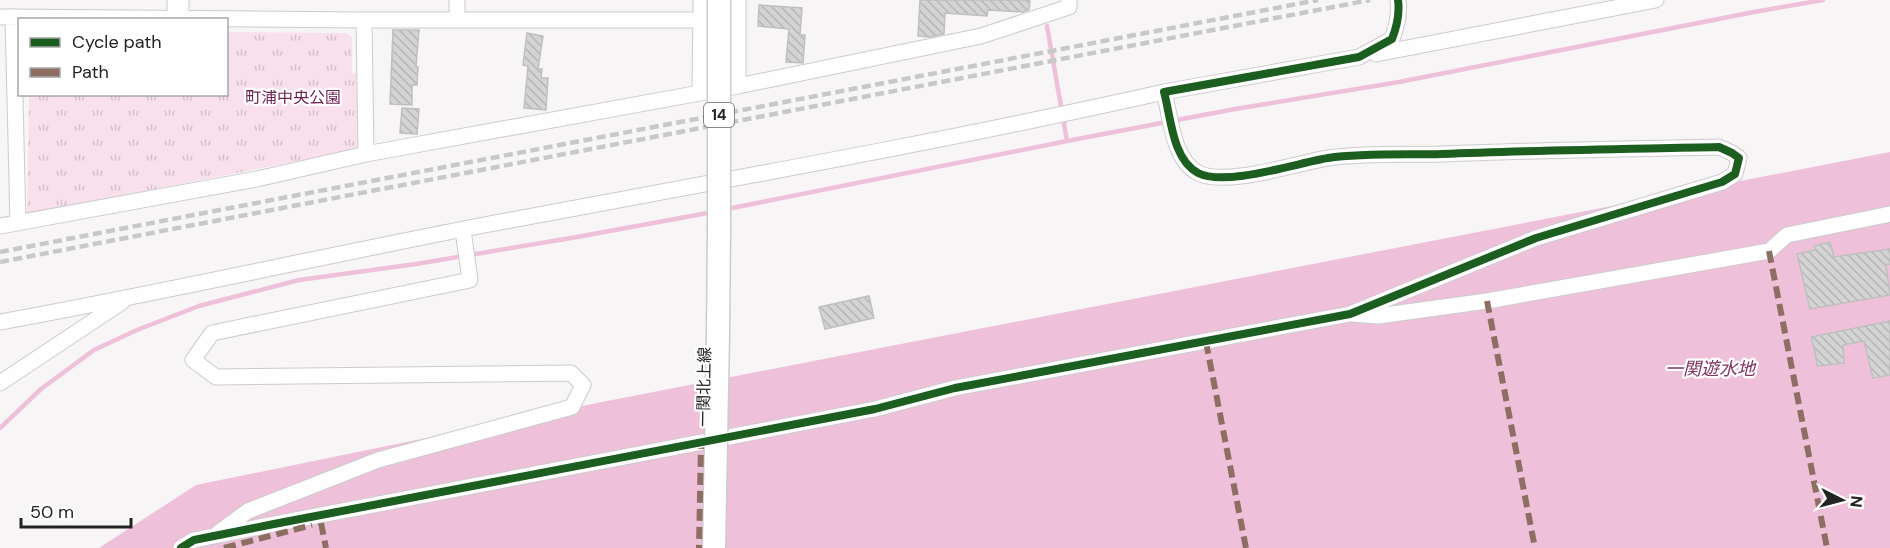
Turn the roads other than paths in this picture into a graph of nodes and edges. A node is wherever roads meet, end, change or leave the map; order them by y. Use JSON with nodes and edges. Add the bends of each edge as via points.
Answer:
{"nodes":[{"id":1,"x":178,"y":0,"type":"edge"},
{"id":2,"x":457,"y":0,"type":"edge"},
{"id":3,"x":701,"y":0,"type":"edge"},
{"id":4,"x":719,"y":0,"type":"edge"},
{"id":5,"x":738,"y":0,"type":"edge"},
{"id":6,"x":1068,"y":0,"type":"edge"},
{"id":7,"x":1398,"y":0,"type":"edge"},
{"id":8,"x":1656,"y":0,"type":"edge"},
{"id":9,"x":7,"y":17,"type":"edge"},
{"id":10,"x":92,"y":18,"type":"edge"},
{"id":11,"x":178,"y":18,"type":"edge"},
{"id":12,"x":228,"y":19,"type":"edge"},
{"id":13,"x":364,"y":20,"type":"junction"},
{"id":14,"x":457,"y":20,"type":"junction"},
{"id":15,"x":701,"y":20,"type":"junction"},
{"id":16,"x":1359,"y":57,"type":"junction"},
{"id":17,"x":738,"y":86,"type":"junction"},
{"id":18,"x":1164,"y":92,"type":"junction"},
{"id":19,"x":700,"y":93,"type":"junction"},
{"id":20,"x":366,"y":154,"type":"junction"},
{"id":21,"x":1890,"y":214,"type":"edge"},
{"id":22,"x":18,"y":223,"type":"junction"},
{"id":23,"x":0,"y":226,"type":"edge"},
{"id":24,"x":464,"y":235,"type":"junction"},
{"id":25,"x":127,"y":299,"type":"junction"},
{"id":26,"x":1350,"y":314,"type":"junction"},
{"id":27,"x":0,"y":322,"type":"edge"},
{"id":28,"x":0,"y":383,"type":"edge"},
{"id":29,"x":212,"y":536,"type":"junction"},
{"id":30,"x":181,"y":548,"type":"edge"},
{"id":31,"x":714,"y":548,"type":"edge"}],
"edges":[{"from":1,"to":11,"type":"street"},
{"from":2,"to":14,"type":"street"},
{"from":3,"to":15,"type":"street"},
{"from":4,"to":31,"type":"main road","name":"一関北上線","number":"14","bridge":true},
{"from":5,"to":17,"type":"street"},
{"from":6,"to":17,"type":"street","via":[[1069,7],[981,36]]},
{"from":7,"to":16,"type":"street","via":[[1392,39]]},
{"from":8,"to":16,"type":"street"},
{"from":9,"to":10,"type":"street"},
{"from":9,"to":22,"type":"street"},
{"from":12,"to":13,"type":"street"},
{"from":13,"to":14,"type":"street"},
{"from":13,"to":20,"type":"street"},
{"from":14,"to":15,"type":"street"},
{"from":15,"to":19,"type":"street"},
{"from":16,"to":18,"type":"street"},
{"from":17,"to":19,"type":"street"},
{"from":18,"to":24,"type":"street"},
{"from":18,"to":26,"type":"street","via":[[1181,156],[1188,166],[1210,176],[1242,176],[1329,158],[1479,152],[1719,147],[1739,158],[1735,174],[1722,182],[1536,238]]},
{"from":19,"to":20,"type":"street"},
{"from":20,"to":22,"type":"street","via":[[257,179]]},
{"from":21,"to":26,"type":"street","via":[[1786,235],[1769,251],[1476,302],[1378,316]]},
{"from":22,"to":23,"type":"street"},
{"from":24,"to":25,"type":"street"},
{"from":24,"to":29,"type":"street","via":[[470,280],[212,333],[193,360],[216,377],[571,373],[583,385],[572,407],[378,460],[248,512]]},
{"from":25,"to":27,"type":"street"},
{"from":25,"to":28,"type":"street"},
{"from":26,"to":29,"type":"street"},
{"from":29,"to":30,"type":"street"}]}
